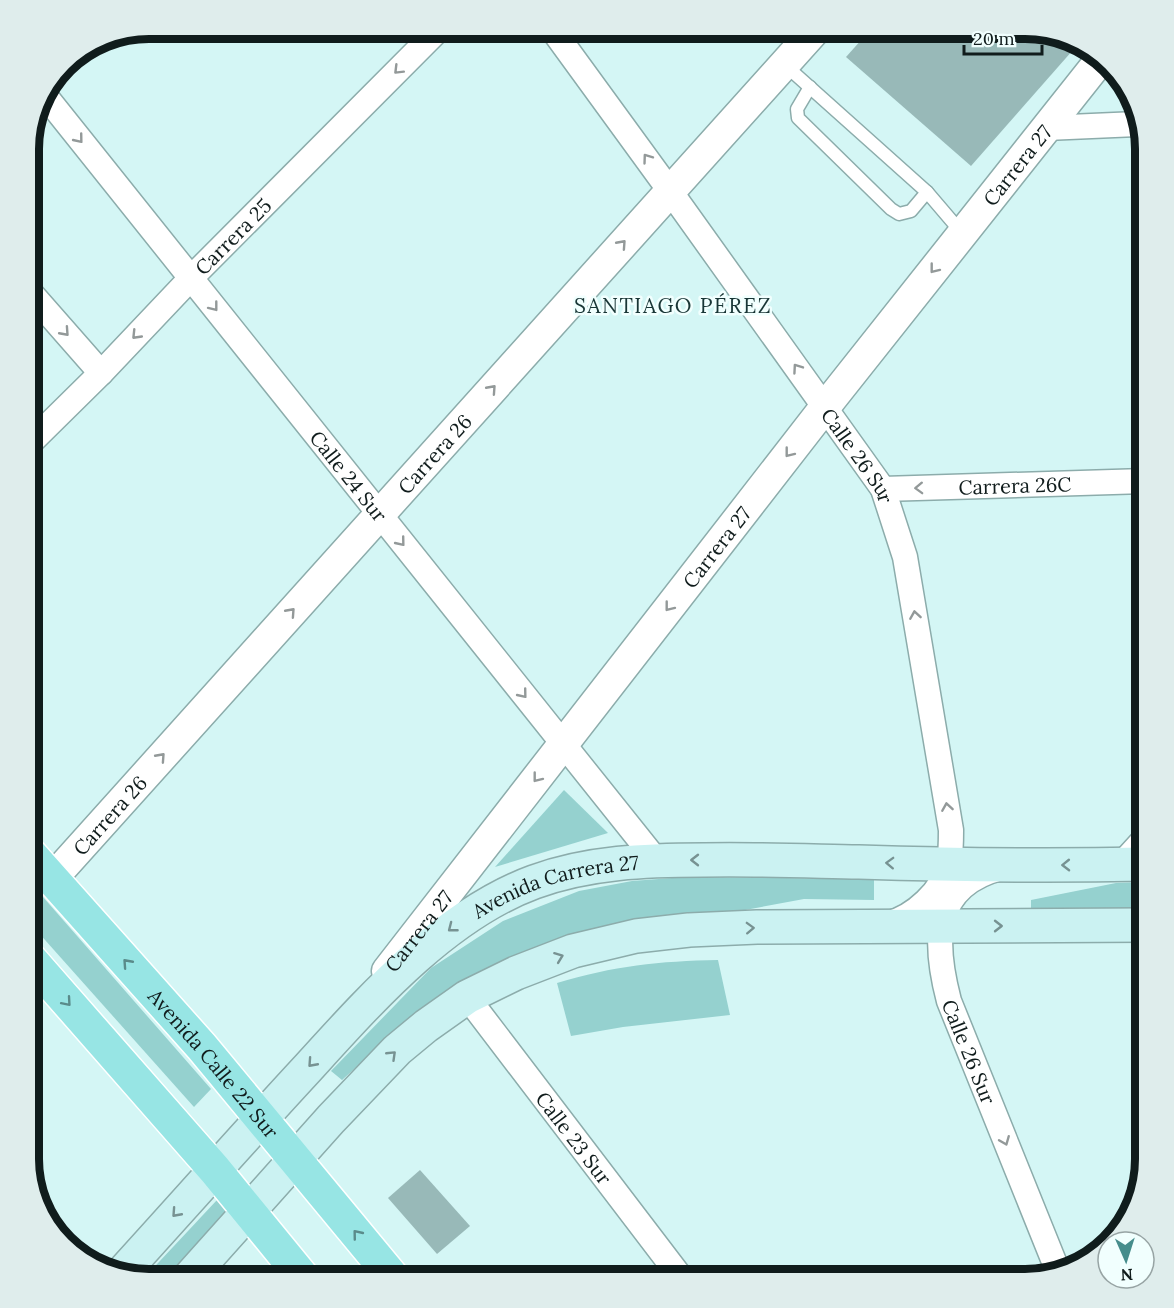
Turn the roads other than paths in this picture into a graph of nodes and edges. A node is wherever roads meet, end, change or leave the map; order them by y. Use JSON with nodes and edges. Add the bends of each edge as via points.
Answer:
{"nodes":[{"id":1,"x":429,"y":39,"type":"edge"},
{"id":2,"x":559,"y":39,"type":"edge"},
{"id":3,"x":807,"y":39,"type":"edge"},
{"id":4,"x":784,"y":64,"type":"junction"},
{"id":5,"x":1096,"y":65,"type":"edge"},
{"id":6,"x":810,"y":87,"type":"junction"},
{"id":7,"x":50,"y":101,"type":"edge"},
{"id":8,"x":1132,"y":124,"type":"edge"},
{"id":9,"x":1046,"y":128,"type":"junction"},
{"id":10,"x":670,"y":190,"type":"junction"},
{"id":11,"x":927,"y":192,"type":"junction"},
{"id":12,"x":962,"y":233,"type":"junction"},
{"id":13,"x":191,"y":278,"type":"junction"},
{"id":14,"x":39,"y":302,"type":"edge"},
{"id":15,"x":101,"y":373,"type":"junction"},
{"id":16,"x":825,"y":407,"type":"junction"},
{"id":17,"x":39,"y":434,"type":"edge"},
{"id":18,"x":1135,"y":481,"type":"edge"},
{"id":19,"x":883,"y":489,"type":"junction"},
{"id":20,"x":379,"y":515,"type":"junction"},
{"id":21,"x":563,"y":745,"type":"junction"},
{"id":22,"x":1135,"y":840,"type":"edge"},
{"id":23,"x":656,"y":860,"type":"junction"},
{"id":24,"x":39,"y":864,"type":"edge"},
{"id":25,"x":1113,"y":864,"type":"junction"},
{"id":26,"x":1135,"y":864,"type":"edge"},
{"id":27,"x":949,"y":865,"type":"junction"},
{"id":28,"x":1014,"y":866,"type":"junction"},
{"id":29,"x":52,"y":879,"type":"junction"},
{"id":30,"x":1135,"y":925,"type":"edge"},
{"id":31,"x":875,"y":926,"type":"junction"},
{"id":32,"x":940,"y":927,"type":"junction"},
{"id":33,"x":39,"y":970,"type":"edge"},
{"id":34,"x":467,"y":997,"type":"junction"},
{"id":35,"x":336,"y":1036,"type":"junction"},
{"id":36,"x":261,"y":1119,"type":"junction"},
{"id":37,"x":295,"y":1159,"type":"junction"},
{"id":38,"x":215,"y":1170,"type":"junction"},
{"id":39,"x":249,"y":1210,"type":"junction"},
{"id":40,"x":1055,"y":1265,"type":"edge"},
{"id":41,"x":127,"y":1267,"type":"edge"},
{"id":42,"x":198,"y":1269,"type":"edge"},
{"id":43,"x":295,"y":1269,"type":"edge"},
{"id":44,"x":385,"y":1269,"type":"edge"},
{"id":45,"x":674,"y":1269,"type":"edge"}],
"edges":[{"from":1,"to":13,"type":"street","name":"Carrera 25","one_way":true},
{"from":10,"to":2,"type":"street","name":"Calle 26 Sur","one_way":true},
{"from":3,"to":4,"type":"street","name":"Carrera 26"},
{"from":4,"to":6,"type":"lane"},
{"from":4,"to":10,"type":"street","name":"Carrera 26"},
{"from":5,"to":9,"type":"street","name":"Carrera 27"},
{"from":6,"to":11,"type":"lane"},
{"from":6,"to":11,"type":"lane","via":[[797,109],[798,118],[891,209],[899,214],[911,211]]},
{"from":7,"to":13,"type":"street","name":"Calle 24 Sur","one_way":true},
{"from":8,"to":9,"type":"street"},
{"from":9,"to":12,"type":"street","name":"Carrera 27"},
{"from":16,"to":10,"type":"street","name":"Calle 26 Sur","one_way":true},
{"from":20,"to":10,"type":"street","name":"Carrera 26","one_way":true},
{"from":11,"to":12,"type":"lane"},
{"from":12,"to":16,"type":"street","name":"Carrera 27","one_way":true},
{"from":13,"to":15,"type":"street","name":"Carrera 25","one_way":true},
{"from":13,"to":20,"type":"street","name":"Calle 24 Sur","one_way":true},
{"from":14,"to":15,"type":"street","one_way":true},
{"from":15,"to":17,"type":"street","name":"Carrera 25"},
{"from":16,"to":19,"type":"street","name":"Calle 26 Sur"},
{"from":16,"to":21,"type":"street","name":"Carrera 27","one_way":true},
{"from":18,"to":19,"type":"street","name":"Carrera 26C","one_way":true},
{"from":27,"to":19,"type":"street","name":"Calle 26 Sur","one_way":true,"via":[[951,830],[912,594],[905,557]]},
{"from":20,"to":21,"type":"street","name":"Calle 24 Sur","one_way":true},
{"from":29,"to":20,"type":"street","name":"Carrera 26","one_way":true},
{"from":21,"to":23,"type":"street","name":"Calle 24 Sur"},
{"from":21,"to":35,"type":"street","name":"Carrera 27","one_way":true},
{"from":22,"to":25,"type":"lane"},
{"from":27,"to":23,"type":"main road","name":"Avenida Carrera 27","one_way":true},
{"from":23,"to":35,"type":"main road","name":"Avenida Carrera 27","one_way":true,"via":[[571,871],[533,882],[497,899],[457,924],[412,962]]},
{"from":24,"to":29,"type":"main road","name":"Avenida Calle 22 Sur"},
{"from":25,"to":26,"type":"main road","name":"Avenida Carrera 27"},
{"from":25,"to":28,"type":"main road","name":"Avenida Carrera 27","one_way":true},
{"from":27,"to":28,"type":"main road","name":"Avenida Carrera 27"},
{"from":27,"to":31,"type":"street","name":"Calle 26 Sur","via":[[922,904],[903,918]]},
{"from":28,"to":32,"type":"street","name":"Calle 26 Sur","via":[[986,872],[965,885],[949,903]]},
{"from":36,"to":29,"type":"main road","name":"Avenida Calle 22 Sur","one_way":true},
{"from":32,"to":30,"type":"main road","one_way":true},
{"from":31,"to":32,"type":"main road"},
{"from":34,"to":31,"type":"main road","one_way":true,"via":[[573,951],[636,936],[700,929]]},
{"from":32,"to":40,"type":"street","name":"Calle 26 Sur","one_way":true,"via":[[942,974],[949,1001]]},
{"from":33,"to":38,"type":"main road","one_way":true},
{"from":37,"to":34,"type":"main road","one_way":true,"via":[[397,1050]]},
{"from":34,"to":45,"type":"street","name":"Calle 23 Sur"},
{"from":35,"to":36,"type":"main road","name":"Avenida Carrera 27","one_way":true},
{"from":36,"to":37,"type":"main road","name":"Avenida Calle 22 Sur"},
{"from":36,"to":38,"type":"main road","name":"Avenida Carrera 27"},
{"from":37,"to":39,"type":"main road"},
{"from":44,"to":37,"type":"main road","name":"Avenida Calle 22 Sur","one_way":true},
{"from":38,"to":39,"type":"main road"},
{"from":38,"to":41,"type":"main road","name":"Avenida Carrera 27","one_way":true},
{"from":39,"to":42,"type":"main road"},
{"from":39,"to":43,"type":"main road"}]}
